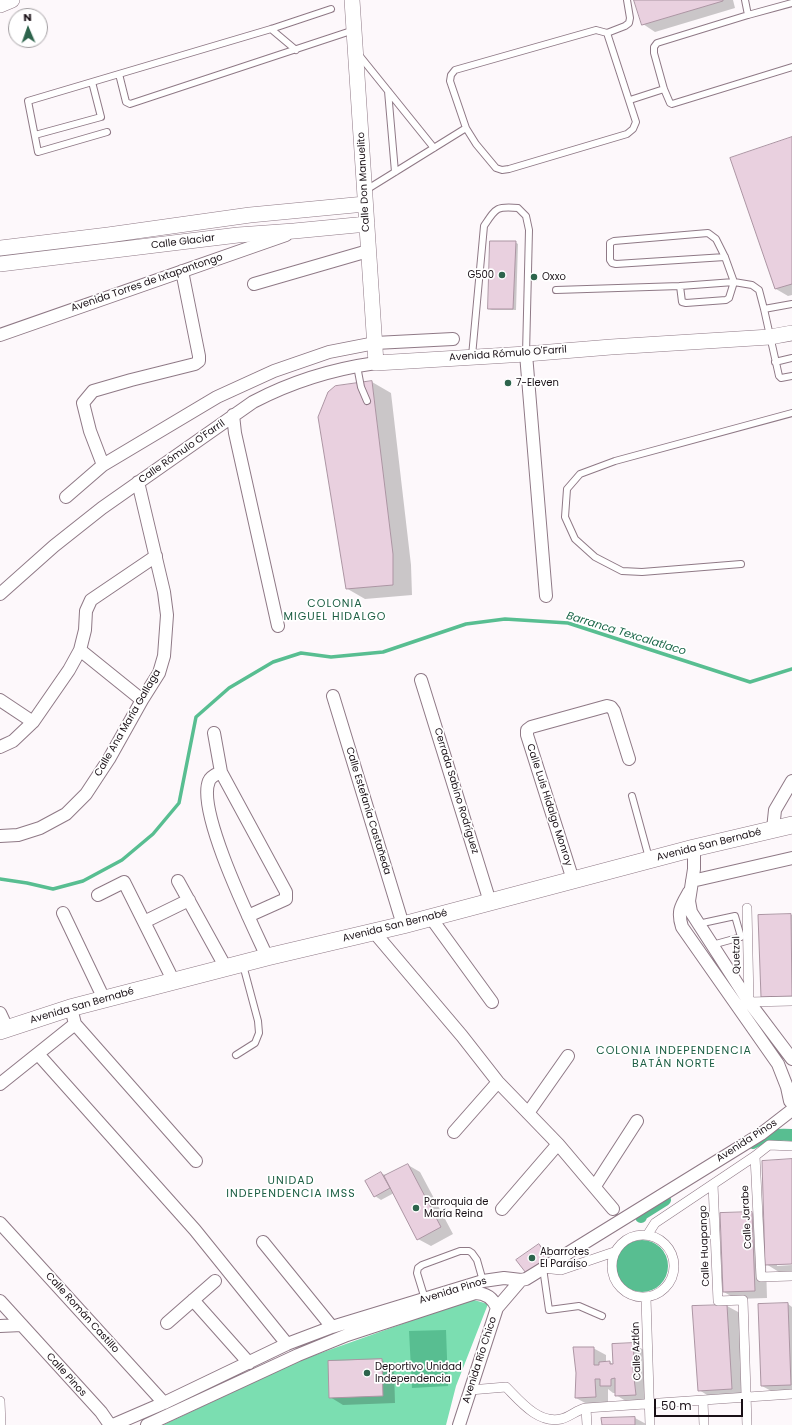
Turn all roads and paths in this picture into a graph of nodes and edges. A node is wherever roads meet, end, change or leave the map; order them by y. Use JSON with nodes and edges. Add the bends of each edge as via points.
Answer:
{"nodes":[{"id":1,"x":12,"y":0,"type":"edge"},
{"id":2,"x":352,"y":0,"type":"edge"},
{"id":3,"x":627,"y":0,"type":"edge"},
{"id":4,"x":745,"y":0,"type":"edge"},
{"id":5,"x":792,"y":3,"type":"edge"},
{"id":6,"x":0,"y":5,"type":"edge"},
{"id":7,"x":331,"y":9,"type":"dead end"},
{"id":8,"x":748,"y":15,"type":"junction"},
{"id":9,"x":271,"y":29,"type":"junction"},
{"id":10,"x":354,"y":30,"type":"junction"},
{"id":11,"x":607,"y":33,"type":"junction"},
{"id":12,"x":296,"y":50,"type":"junction"},
{"id":13,"x":356,"y":51,"type":"junction"},
{"id":14,"x":792,"y":67,"type":"edge"},
{"id":15,"x":119,"y":74,"type":"junction"},
{"id":16,"x":92,"y":82,"type":"junction"},
{"id":17,"x":664,"y":89,"type":"junction"},
{"id":18,"x":388,"y":91,"type":"junction"},
{"id":19,"x":630,"y":100,"type":"junction"},
{"id":20,"x":466,"y":128,"type":"junction"},
{"id":21,"x":107,"y":132,"type":"dead end"},
{"id":22,"x":35,"y":135,"type":"junction"},
{"id":23,"x":434,"y":148,"type":"junction"},
{"id":24,"x":395,"y":172,"type":"junction"},
{"id":25,"x":365,"y":197,"type":"junction"},
{"id":26,"x":367,"y":224,"type":"junction"},
{"id":27,"x":294,"y":231,"type":"junction"},
{"id":28,"x":0,"y":248,"type":"edge"},
{"id":29,"x":368,"y":251,"type":"junction"},
{"id":30,"x":725,"y":257,"type":"junction"},
{"id":31,"x":0,"y":264,"type":"edge"},
{"id":32,"x":182,"y":271,"type":"junction"},
{"id":33,"x":734,"y":282,"type":"junction"},
{"id":34,"x":254,"y":284,"type":"dead end"},
{"id":35,"x":680,"y":286,"type":"junction"},
{"id":36,"x":556,"y":290,"type":"dead end"},
{"id":37,"x":792,"y":304,"type":"edge"},
{"id":38,"x":764,"y":309,"type":"junction"},
{"id":39,"x":792,"y":333,"type":"edge"},
{"id":40,"x":0,"y":335,"type":"edge"},
{"id":41,"x":770,"y":337,"type":"junction"},
{"id":42,"x":453,"y":339,"type":"dead end"},
{"id":43,"x":375,"y":343,"type":"junction"},
{"id":44,"x":526,"y":354,"type":"junction"},
{"id":45,"x":472,"y":356,"type":"junction"},
{"id":46,"x":792,"y":358,"type":"edge"},
{"id":47,"x":775,"y":362,"type":"junction"},
{"id":48,"x":376,"y":363,"type":"junction"},
{"id":49,"x":357,"y":366,"type":"junction"},
{"id":50,"x":792,"y":376,"type":"edge"},
{"id":51,"x":367,"y":401,"type":"dead end"},
{"id":52,"x":792,"y":414,"type":"edge"},
{"id":53,"x":234,"y":415,"type":"junction"},
{"id":54,"x":103,"y":465,"type":"junction"},
{"id":55,"x":138,"y":482,"type":"junction"},
{"id":56,"x":66,"y":497,"type":"dead end"},
{"id":57,"x":156,"y":556,"type":"junction"},
{"id":58,"x":741,"y":564,"type":"dead end"},
{"id":59,"x":0,"y":594,"type":"edge"},
{"id":60,"x":546,"y":596,"type":"dead end"},
{"id":61,"x":278,"y":626,"type":"dead end"},
{"id":62,"x":80,"y":650,"type":"junction"},
{"id":63,"x":421,"y":680,"type":"dead end"},
{"id":64,"x":333,"y":696,"type":"dead end"},
{"id":65,"x":0,"y":700,"type":"edge"},
{"id":66,"x":142,"y":700,"type":"junction"},
{"id":67,"x":33,"y":722,"type":"junction"},
{"id":68,"x":214,"y":733,"type":"dead end"},
{"id":69,"x":0,"y":747,"type":"edge"},
{"id":70,"x":629,"y":759,"type":"dead end"},
{"id":71,"x":221,"y":772,"type":"junction"},
{"id":72,"x":792,"y":781,"type":"edge"},
{"id":73,"x":632,"y":796,"type":"dead end"},
{"id":74,"x":792,"y":825,"type":"edge"},
{"id":75,"x":773,"y":829,"type":"junction"},
{"id":76,"x":0,"y":836,"type":"edge"},
{"id":77,"x":694,"y":848,"type":"junction"},
{"id":78,"x":792,"y":858,"type":"edge"},
{"id":79,"x":650,"y":860,"type":"junction"},
{"id":80,"x":573,"y":880,"type":"junction"},
{"id":81,"x":178,"y":881,"type":"dead end"},
{"id":82,"x":691,"y":886,"type":"junction"},
{"id":83,"x":98,"y":895,"type":"dead end"},
{"id":84,"x":189,"y":900,"type":"junction"},
{"id":85,"x":490,"y":902,"type":"junction"},
{"id":86,"x":747,"y":908,"type":"dead end"},
{"id":87,"x":63,"y":913,"type":"dead end"},
{"id":88,"x":248,"y":916,"type":"junction"},
{"id":89,"x":431,"y":918,"type":"junction"},
{"id":90,"x":144,"y":922,"type":"junction"},
{"id":91,"x":698,"y":924,"type":"junction"},
{"id":92,"x":403,"y":925,"type":"junction"},
{"id":93,"x":374,"y":932,"type":"junction"},
{"id":94,"x":712,"y":945,"type":"junction"},
{"id":95,"x":267,"y":957,"type":"junction"},
{"id":96,"x":234,"y":966,"type":"junction"},
{"id":97,"x":174,"y":982,"type":"junction"},
{"id":98,"x":104,"y":999,"type":"junction"},
{"id":99,"x":792,"y":1000,"type":"edge"},
{"id":100,"x":492,"y":1002,"type":"dead end"},
{"id":101,"x":749,"y":1002,"type":"junction"},
{"id":102,"x":73,"y":1016,"type":"junction"},
{"id":103,"x":2,"y":1024,"type":"edge"},
{"id":104,"x":38,"y":1054,"type":"junction"},
{"id":105,"x":236,"y":1055,"type":"dead end"},
{"id":106,"x":568,"y":1056,"type":"dead end"},
{"id":107,"x":792,"y":1059,"type":"edge"},
{"id":108,"x":498,"y":1082,"type":"junction"},
{"id":109,"x":0,"y":1084,"type":"edge"},
{"id":110,"x":792,"y":1103,"type":"edge"},
{"id":111,"x":792,"y":1110,"type":"edge"},
{"id":112,"x":528,"y":1112,"type":"junction"},
{"id":113,"x":637,"y":1121,"type":"dead end"},
{"id":114,"x":454,"y":1132,"type":"dead end"},
{"id":115,"x":558,"y":1144,"type":"junction"},
{"id":116,"x":792,"y":1146,"type":"edge"},
{"id":117,"x":756,"y":1156,"type":"junction"},
{"id":118,"x":196,"y":1161,"type":"dead end"},
{"id":119,"x":713,"y":1184,"type":"junction"},
{"id":120,"x":595,"y":1186,"type":"junction"},
{"id":121,"x":502,"y":1209,"type":"dead end"},
{"id":122,"x":613,"y":1209,"type":"dead end"},
{"id":123,"x":0,"y":1223,"type":"edge"},
{"id":124,"x":648,"y":1234,"type":"junction"},
{"id":125,"x":263,"y":1242,"type":"dead end"},
{"id":126,"x":614,"y":1252,"type":"junction"},
{"id":127,"x":543,"y":1268,"type":"junction"},
{"id":128,"x":792,"y":1276,"type":"edge"},
{"id":129,"x":521,"y":1280,"type":"junction"},
{"id":130,"x":214,"y":1281,"type":"dead end"},
{"id":131,"x":483,"y":1281,"type":"junction"},
{"id":132,"x":646,"y":1298,"type":"junction"},
{"id":133,"x":425,"y":1299,"type":"junction"},
{"id":134,"x":193,"y":1300,"type":"junction"},
{"id":135,"x":0,"y":1301,"type":"edge"},
{"id":136,"x":497,"y":1308,"type":"junction"},
{"id":137,"x":602,"y":1316,"type":"dead end"},
{"id":138,"x":167,"y":1322,"type":"dead end"},
{"id":139,"x":22,"y":1325,"type":"junction"},
{"id":140,"x":0,"y":1326,"type":"edge"},
{"id":141,"x":332,"y":1327,"type":"junction"},
{"id":142,"x":287,"y":1344,"type":"junction"},
{"id":143,"x":249,"y":1363,"type":"junction"},
{"id":144,"x":470,"y":1390,"type":"junction"},
{"id":145,"x":792,"y":1394,"type":"edge"},
{"id":146,"x":746,"y":1398,"type":"junction"},
{"id":147,"x":703,"y":1400,"type":"junction"},
{"id":148,"x":0,"y":1401,"type":"edge"},
{"id":149,"x":164,"y":1403,"type":"junction"},
{"id":150,"x":650,"y":1404,"type":"junction"},
{"id":151,"x":586,"y":1408,"type":"junction"},
{"id":152,"x":1,"y":1425,"type":"edge"},
{"id":153,"x":111,"y":1425,"type":"edge"},
{"id":154,"x":147,"y":1425,"type":"edge"},
{"id":155,"x":459,"y":1425,"type":"edge"},
{"id":156,"x":587,"y":1425,"type":"edge"},
{"id":157,"x":650,"y":1425,"type":"edge"},
{"id":158,"x":704,"y":1425,"type":"edge"},
{"id":159,"x":748,"y":1425,"type":"edge"}],
"edges":[{"from":1,"to":6,"type":"street"},
{"from":2,"to":10,"type":"street","name":"Calle Don Manuelito"},
{"from":3,"to":11,"type":"lane","via":[[629,23]]},
{"from":4,"to":8,"type":"lane"},
{"from":5,"to":8,"type":"lane"},
{"from":7,"to":9,"type":"lane"},
{"from":8,"to":17,"type":"lane","via":[[657,43],[654,53]]},
{"from":9,"to":12,"type":"lane"},
{"from":9,"to":15,"type":"lane"},
{"from":10,"to":12,"type":"lane"},
{"from":10,"to":13,"type":"street","name":"Calle Don Manuelito"},
{"from":11,"to":19,"type":"lane"},
{"from":11,"to":20,"type":"lane","via":[[596,30],[455,70],[450,81]]},
{"from":12,"to":15,"type":"lane","via":[[130,104],[126,102]]},
{"from":13,"to":18,"type":"lane"},
{"from":13,"to":25,"type":"street","name":"Calle Don Manuelito"},
{"from":14,"to":17,"type":"lane","via":[[672,104]]},
{"from":15,"to":16,"type":"lane"},
{"from":16,"to":22,"type":"lane","via":[[28,101]]},
{"from":16,"to":22,"type":"lane","via":[[101,117]]},
{"from":17,"to":19,"type":"lane"},
{"from":18,"to":23,"type":"lane"},
{"from":18,"to":24,"type":"lane"},
{"from":19,"to":20,"type":"lane","via":[[636,122],[627,134],[509,169],[496,168]]},
{"from":20,"to":23,"type":"lane"},
{"from":21,"to":22,"type":"lane","via":[[38,152]]},
{"from":23,"to":24,"type":"lane"},
{"from":24,"to":25,"type":"lane"},
{"from":25,"to":26,"type":"street","name":"Calle Don Manuelito"},
{"from":25,"to":28,"type":"street","name":"Calle Glaciar","via":[[108,235]]},
{"from":26,"to":27,"type":"street","name":"Calle Glaciar"},
{"from":26,"to":29,"type":"street","name":"Calle Don Manuelito"},
{"from":27,"to":31,"type":"street","name":"Calle Glaciar","via":[[238,235]]},
{"from":27,"to":32,"type":"street","name":"Avenida Torres de Ixtapantongo"},
{"from":29,"to":34,"type":"street"},
{"from":29,"to":43,"type":"street","name":"Calle Don Manuelito"},
{"from":30,"to":30,"type":"lane","via":[[616,264],[610,260],[609,248],[614,240],[708,233],[716,239]]},
{"from":30,"to":33,"type":"lane"},
{"from":32,"to":40,"type":"street","name":"Avenida Torres de Ixtapantongo"},
{"from":32,"to":54,"type":"street","via":[[199,361],[94,391],[83,403]]},
{"from":33,"to":35,"type":"lane"},
{"from":33,"to":35,"type":"lane","via":[[728,298],[719,301],[682,302]]},
{"from":33,"to":38,"type":"lane","via":[[755,287]]},
{"from":35,"to":36,"type":"lane"},
{"from":37,"to":38,"type":"lane"},
{"from":38,"to":41,"type":"lane"},
{"from":39,"to":41,"type":"street","name":"Avenida Rómulo O'Farril"},
{"from":41,"to":44,"type":"street","name":"Avenida Rómulo O'Farril"},
{"from":41,"to":47,"type":"lane"},
{"from":42,"to":43,"type":"street"},
{"from":43,"to":48,"type":"street","name":"Calle Don Manuelito"},
{"from":43,"to":54,"type":"street","via":[[330,352],[274,371],[217,397]]},
{"from":44,"to":45,"type":"street","name":"Avenida Rómulo O'Farril"},
{"from":44,"to":45,"type":"lane","via":[[529,230],[526,216],[518,208],[505,207],[494,210],[484,226]]},
{"from":44,"to":60,"type":"street"},
{"from":45,"to":48,"type":"street","name":"Avenida Rómulo O'Farril"},
{"from":46,"to":47,"type":"lane"},
{"from":47,"to":50,"type":"lane","via":[[778,376]]},
{"from":48,"to":49,"type":"street","name":"Avenida Rómulo O'Farril"},
{"from":49,"to":51,"type":"lane"},
{"from":49,"to":53,"type":"street","name":"Avenida Rómulo O'Farril","via":[[305,379],[272,392]]},
{"from":52,"to":58,"type":"lane","via":[[615,461],[580,474],[567,489],[565,517],[575,539],[595,557],[622,571],[642,572]]},
{"from":53,"to":55,"type":"street","name":"Calle Rómulo O'Farril"},
{"from":53,"to":61,"type":"street","name":"Calle Rómulo O'Farril","via":[[237,440]]},
{"from":54,"to":56,"type":"street"},
{"from":55,"to":57,"type":"street","name":"Calle Ana María Gallaga"},
{"from":55,"to":59,"type":"street","name":"Calle Rómulo O'Farril","via":[[54,546]]},
{"from":57,"to":62,"type":"street","via":[[91,600],[86,611]]},
{"from":57,"to":66,"type":"street","name":"Calle Ana María Gallaga","via":[[167,615],[164,650],[159,673]]},
{"from":62,"to":66,"type":"street"},
{"from":62,"to":67,"type":"street"},
{"from":63,"to":85,"type":"street","name":"Cerrada Sabino Rodríguez"},
{"from":64,"to":92,"type":"street","name":"Calle Estefanía Castañeda"},
{"from":65,"to":67,"type":"street"},
{"from":66,"to":76,"type":"street","name":"Calle Ana María Gallaga","via":[[86,794],[66,814],[40,828],[18,835]]},
{"from":67,"to":69,"type":"street","via":[[13,741]]},
{"from":68,"to":71,"type":"street"},
{"from":70,"to":80,"type":"street","name":"Calle Luis Hidalgo Monroy","via":[[611,707],[607,706],[527,730]]},
{"from":71,"to":88,"type":"street","via":[[209,781],[209,807],[227,868]]},
{"from":71,"to":88,"type":"street","via":[[286,892],[286,899]]},
{"from":72,"to":75,"type":"street","via":[[775,810]]},
{"from":73,"to":79,"type":"lane"},
{"from":74,"to":75,"type":"main road","name":"Avenida San Bernabé"},
{"from":75,"to":77,"type":"main road","name":"Avenida San Bernabé"},
{"from":77,"to":79,"type":"main road","name":"Avenida San Bernabé"},
{"from":77,"to":82,"type":"street"},
{"from":78,"to":82,"type":"street"},
{"from":79,"to":80,"type":"main road","name":"Avenida San Bernabé"},
{"from":80,"to":85,"type":"main road","name":"Avenida San Bernabé"},
{"from":81,"to":84,"type":"street"},
{"from":82,"to":91,"type":"street","via":[[689,906]]},
{"from":82,"to":110,"type":"street","via":[[681,907],[679,918],[682,928],[778,1064]]},
{"from":83,"to":90,"type":"street","via":[[124,882]]},
{"from":84,"to":90,"type":"street"},
{"from":84,"to":96,"type":"street"},
{"from":85,"to":89,"type":"main road","name":"Avenida San Bernabé"},
{"from":86,"to":101,"type":"street","name":"Quetzal"},
{"from":87,"to":98,"type":"street"},
{"from":88,"to":95,"type":"street"},
{"from":89,"to":92,"type":"main road","name":"Avenida San Bernabé"},
{"from":89,"to":100,"type":"street"},
{"from":90,"to":97,"type":"street"},
{"from":91,"to":94,"type":"street"},
{"from":91,"to":94,"type":"lane","via":[[735,916],[741,937]]},
{"from":92,"to":93,"type":"main road","name":"Avenida San Bernabé"},
{"from":93,"to":95,"type":"main road","name":"Avenida San Bernabé"},
{"from":93,"to":108,"type":"street"},
{"from":94,"to":101,"type":"street"},
{"from":95,"to":96,"type":"main road","name":"Avenida San Bernabé"},
{"from":96,"to":97,"type":"main road","name":"Avenida San Bernabé"},
{"from":96,"to":105,"type":"lane","via":[[258,1020],[259,1033],[255,1043]]},
{"from":97,"to":98,"type":"main road","name":"Avenida San Bernabé"},
{"from":98,"to":102,"type":"main road","name":"Avenida San Bernabé"},
{"from":99,"to":101,"type":"street"},
{"from":101,"to":107,"type":"street"},
{"from":102,"to":103,"type":"main road","name":"Avenida San Bernabé"},
{"from":102,"to":104,"type":"street"},
{"from":102,"to":118,"type":"street"},
{"from":104,"to":109,"type":"street"},
{"from":104,"to":142,"type":"street","via":[[195,1230]]},
{"from":106,"to":112,"type":"street"},
{"from":108,"to":112,"type":"street"},
{"from":108,"to":114,"type":"street"},
{"from":111,"to":127,"type":"street","name":"Avenida Pinos","via":[[761,1134]]},
{"from":112,"to":115,"type":"street"},
{"from":113,"to":120,"type":"street"},
{"from":115,"to":120,"type":"street"},
{"from":115,"to":121,"type":"street"},
{"from":116,"to":117,"type":"street","via":[[769,1145]]},
{"from":117,"to":119,"type":"street"},
{"from":117,"to":128,"type":"street","name":"Calle Jarabe","via":[[761,1277]]},
{"from":119,"to":124,"type":"street","via":[[655,1223]]},
{"from":119,"to":146,"type":"street","name":"Calle Huapango","via":[[718,1301],[743,1300]]},
{"from":120,"to":122,"type":"street"},
{"from":123,"to":149,"type":"street","name":"Calle Román Castillo"},
{"from":124,"to":126,"type":"street","via":[[634,1235],[622,1241]]},
{"from":124,"to":132,"type":"street","via":[[662,1240],[671,1252],[675,1267],[671,1281],[660,1292]]},
{"from":125,"to":141,"type":"street"},
{"from":126,"to":127,"type":"street","via":[[561,1270]]},
{"from":126,"to":132,"type":"street","via":[[610,1268],[616,1284],[629,1295]]},
{"from":127,"to":129,"type":"street","name":"Avenida Pinos"},
{"from":127,"to":137,"type":"lane","via":[[549,1310],[580,1306]]},
{"from":129,"to":131,"type":"street","name":"Avenida Pinos","via":[[504,1278]]},
{"from":129,"to":136,"type":"street","name":"Avenida Río Chico"},
{"from":130,"to":134,"type":"street"},
{"from":131,"to":133,"type":"street","name":"Avenida Pinos"},
{"from":131,"to":133,"type":"lane","via":[[475,1256],[469,1251],[460,1251],[418,1268],[417,1273]]},
{"from":132,"to":150,"type":"street","name":"Calle Aztlán"},
{"from":133,"to":141,"type":"street","name":"Avenida Pinos"},
{"from":134,"to":138,"type":"street"},
{"from":134,"to":143,"type":"street"},
{"from":135,"to":139,"type":"street","name":"Calle Pinos"},
{"from":136,"to":144,"type":"street","name":"Avenida Río Chico"},
{"from":136,"to":154,"type":"street","name":"Avenida Pinos","via":[[489,1296],[474,1294],[347,1335]]},
{"from":139,"to":140,"type":"street"},
{"from":139,"to":153,"type":"street","name":"Calle Pinos"},
{"from":141,"to":142,"type":"street","name":"Avenida Pinos"},
{"from":142,"to":143,"type":"street","name":"Avenida Pinos"},
{"from":143,"to":149,"type":"street","name":"Avenida Pinos"},
{"from":144,"to":151,"type":"street","via":[[506,1387],[538,1416],[545,1418],[560,1419]]},
{"from":144,"to":155,"type":"street","name":"Avenida Río Chico"},
{"from":145,"to":146,"type":"street"},
{"from":146,"to":147,"type":"street"},
{"from":146,"to":159,"type":"street","name":"Calle Huapango"},
{"from":147,"to":150,"type":"street"},
{"from":147,"to":158,"type":"street"},
{"from":148,"to":152,"type":"street"},
{"from":149,"to":153,"type":"street","name":"Avenida Pinos"},
{"from":150,"to":151,"type":"street"},
{"from":150,"to":157,"type":"street","name":"Calle Aztlán"},
{"from":151,"to":156,"type":"street"}]}
